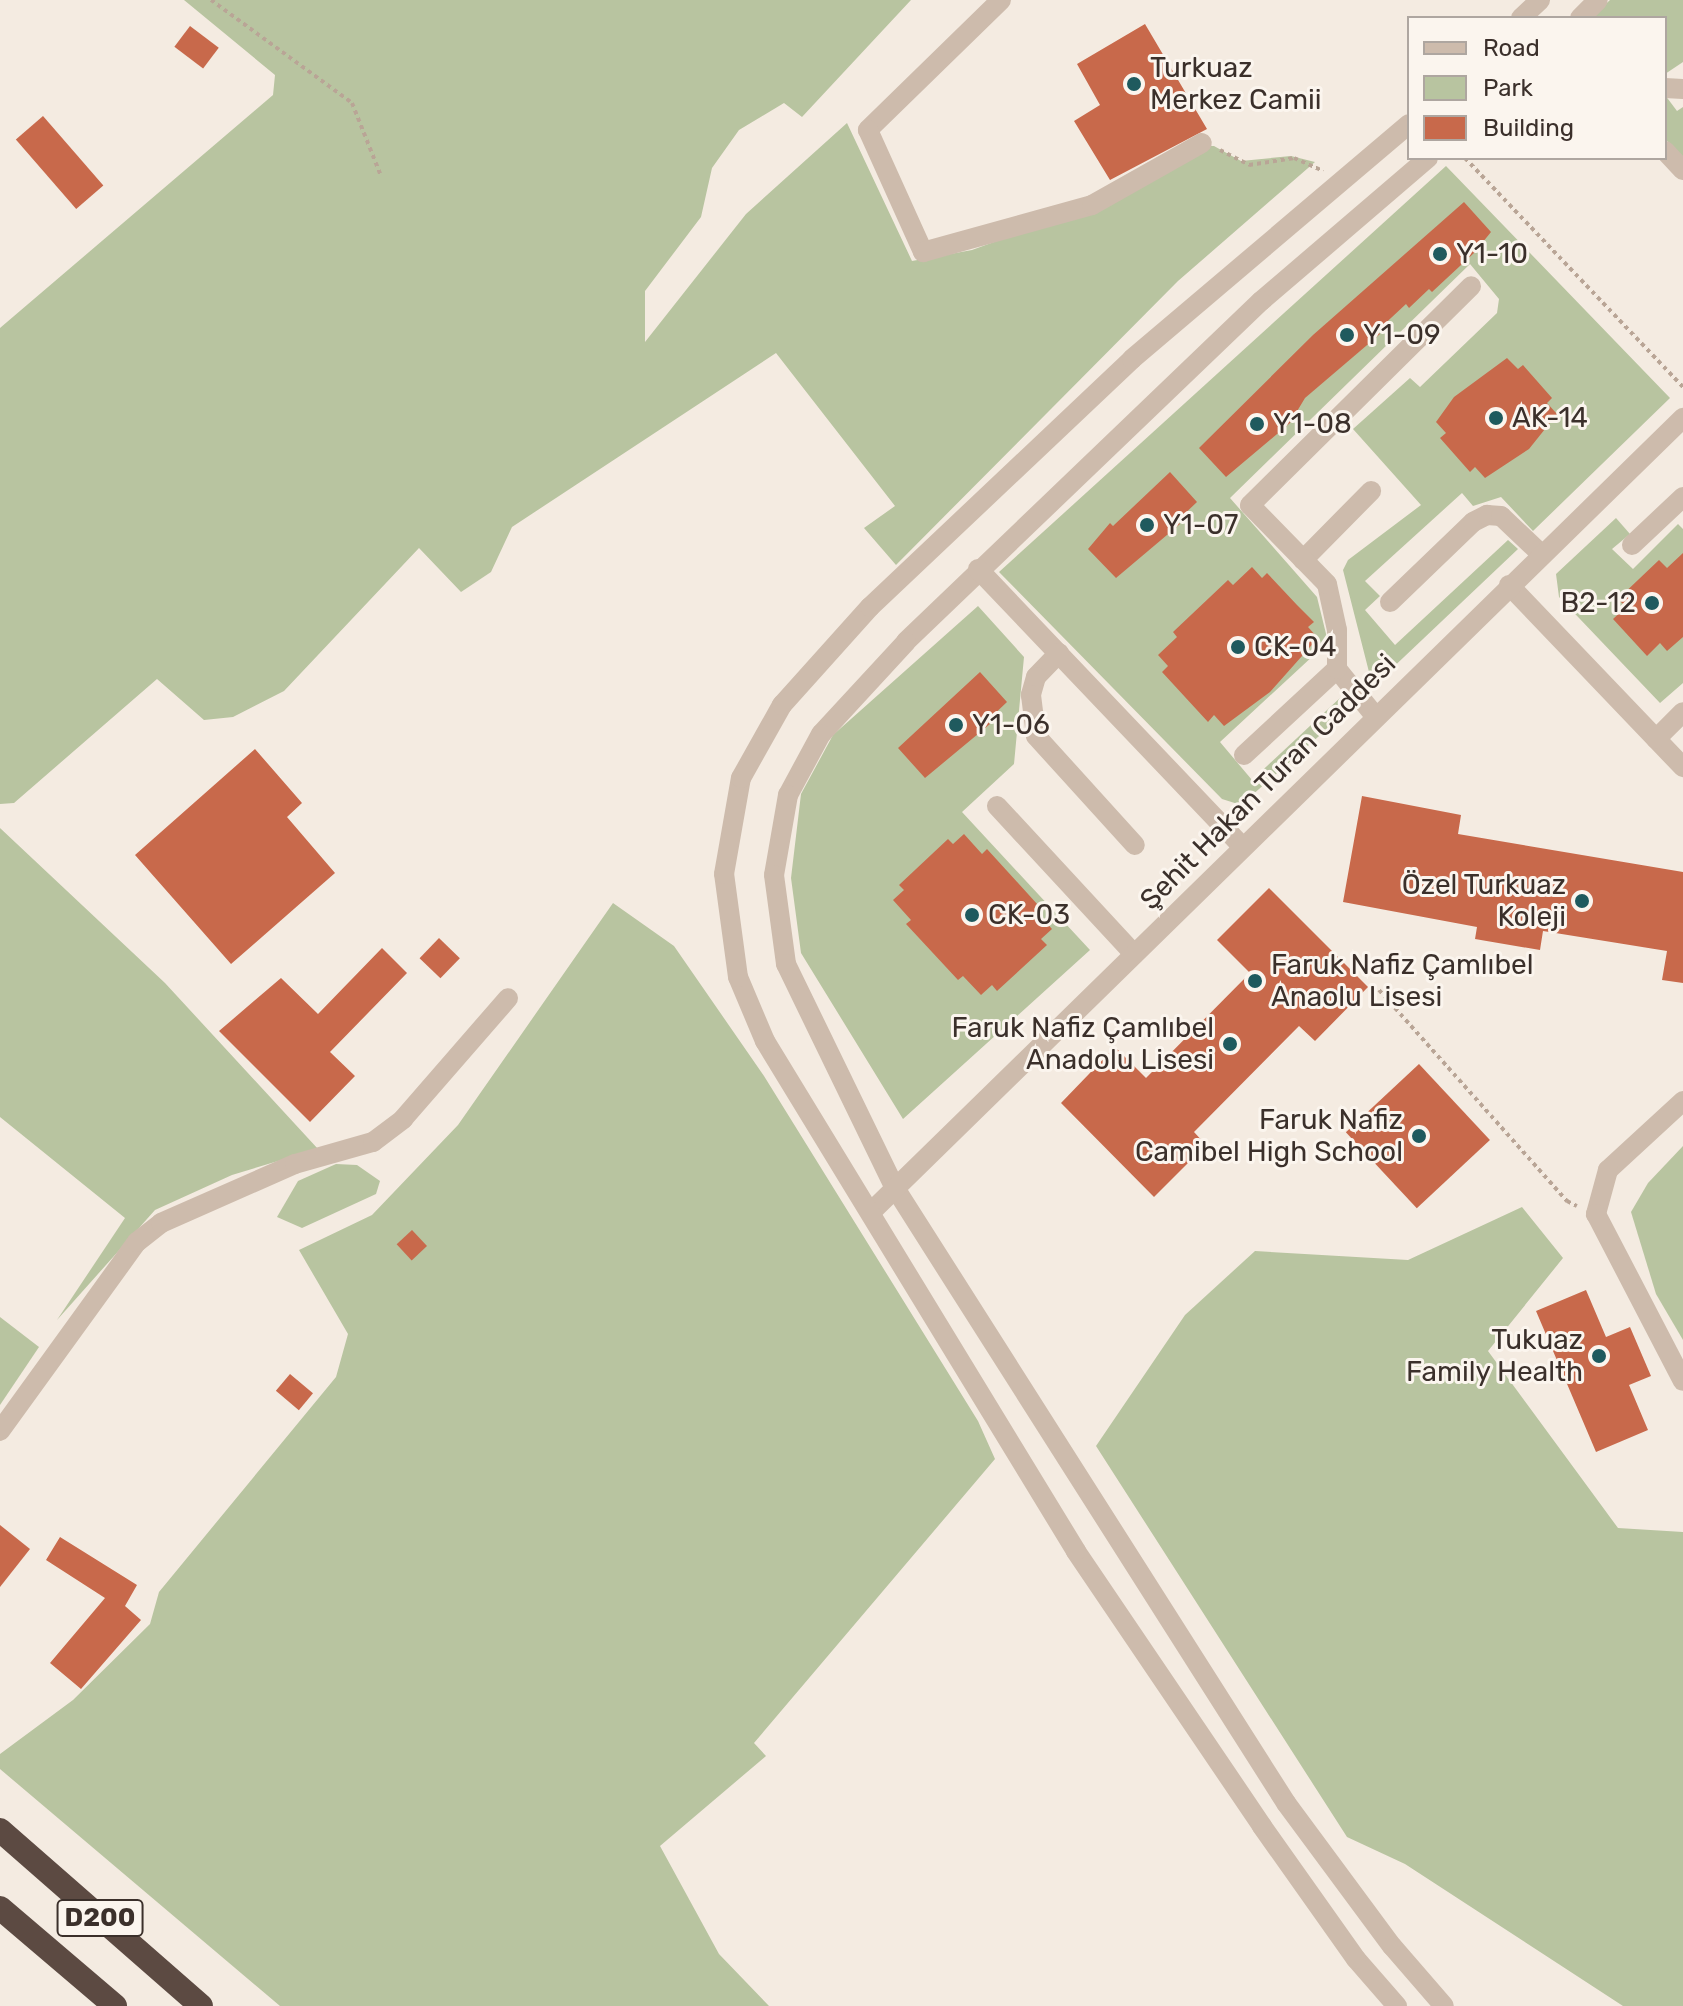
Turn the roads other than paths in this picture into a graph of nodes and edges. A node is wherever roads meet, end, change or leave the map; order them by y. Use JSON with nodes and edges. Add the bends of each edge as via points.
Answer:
{"nodes":[{"id":1,"x":1001,"y":0,"type":"edge"},
{"id":2,"x":1598,"y":0,"type":"edge"},
{"id":3,"x":1582,"y":16,"type":"edge"},
{"id":4,"x":1407,"y":126,"type":"edge"},
{"id":5,"x":1202,"y":143,"type":"road end"},
{"id":6,"x":1667,"y":153,"type":"edge"},
{"id":7,"x":1426,"y":160,"type":"edge"},
{"id":8,"x":1683,"y":170,"type":"edge"},
{"id":9,"x":1471,"y":286,"type":"dead end"},
{"id":10,"x":1683,"y":418,"type":"edge"},
{"id":11,"x":1371,"y":491,"type":"dead end"},
{"id":12,"x":1683,"y":497,"type":"edge"},
{"id":13,"x":1632,"y":545,"type":"dead end"},
{"id":14,"x":1541,"y":554,"type":"junction"},
{"id":15,"x":1303,"y":560,"type":"junction"},
{"id":16,"x":978,"y":569,"type":"junction"},
{"id":17,"x":1509,"y":585,"type":"junction"},
{"id":18,"x":1390,"y":602,"type":"dead end"},
{"id":19,"x":1059,"y":653,"type":"junction"},
{"id":20,"x":1337,"y":669,"type":"junction"},
{"id":21,"x":1683,"y":712,"type":"edge"},
{"id":22,"x":1375,"y":716,"type":"junction"},
{"id":23,"x":1656,"y":739,"type":"junction"},
{"id":24,"x":1244,"y":755,"type":"dead end"},
{"id":25,"x":1683,"y":767,"type":"edge"},
{"id":26,"x":997,"y":806,"type":"dead end"},
{"id":27,"x":1135,"y":845,"type":"dead end"},
{"id":28,"x":1242,"y":846,"type":"junction"},
{"id":29,"x":1134,"y":954,"type":"junction"},
{"id":30,"x":508,"y":998,"type":"dead end"},
{"id":31,"x":1683,"y":1101,"type":"edge"},
{"id":32,"x":895,"y":1188,"type":"junction"},
{"id":33,"x":871,"y":1212,"type":"junction"},
{"id":34,"x":1683,"y":1381,"type":"edge"},
{"id":35,"x":0,"y":1431,"type":"edge"},
{"id":36,"x":0,"y":1830,"type":"edge"},
{"id":37,"x":0,"y":1908,"type":"edge"},
{"id":38,"x":115,"y":2006,"type":"edge"},
{"id":39,"x":201,"y":2006,"type":"edge"},
{"id":40,"x":1397,"y":2006,"type":"edge"},
{"id":41,"x":1444,"y":2006,"type":"edge"}],
"edges":[{"from":1,"to":5,"type":"street","via":[[868,130],[923,252],[1092,205]]},
{"from":2,"to":3,"type":"street"},
{"from":4,"to":33,"type":"street","via":[[1132,359],[960,517],[782,705],[741,778],[724,874],[738,977],[765,1041]]},
{"from":6,"to":8,"type":"street"},
{"from":7,"to":16,"type":"street","via":[[1261,301]]},
{"from":9,"to":15,"type":"street","via":[[1250,505]]},
{"from":10,"to":14,"type":"street","name":"Şehit Hakan Turan Caddesi"},
{"from":11,"to":15,"type":"street"},
{"from":12,"to":13,"type":"street"},
{"from":14,"to":17,"type":"street","name":"Şehit Hakan Turan Caddesi"},
{"from":14,"to":18,"type":"street","via":[[1501,516],[1487,515],[1473,522]]},
{"from":15,"to":20,"type":"street","via":[[1327,584],[1337,630]]},
{"from":16,"to":19,"type":"street"},
{"from":16,"to":32,"type":"street","via":[[821,734],[788,795],[774,875],[786,964]]},
{"from":17,"to":22,"type":"street","name":"Şehit Hakan Turan Caddesi"},
{"from":17,"to":23,"type":"street"},
{"from":19,"to":27,"type":"street","via":[[1036,677],[1031,695],[1036,736]]},
{"from":19,"to":28,"type":"street"},
{"from":20,"to":22,"type":"street"},
{"from":20,"to":24,"type":"street"},
{"from":21,"to":23,"type":"street"},
{"from":22,"to":28,"type":"street","name":"Şehit Hakan Turan Caddesi"},
{"from":23,"to":25,"type":"street"},
{"from":26,"to":29,"type":"street"},
{"from":28,"to":29,"type":"street","name":"Şehit Hakan Turan Caddesi"},
{"from":29,"to":32,"type":"street","name":"Şehit Hakan Turan Caddesi"},
{"from":30,"to":35,"type":"street","via":[[403,1119],[373,1142],[295,1164],[161,1223],[137,1242]]},
{"from":31,"to":34,"type":"street","via":[[1608,1170],[1596,1214]]},
{"from":32,"to":33,"type":"street","name":"Şehit Hakan Turan Caddesi"},
{"from":32,"to":41,"type":"street","via":[[1286,1803],[1392,1946]]},
{"from":33,"to":40,"type":"street","via":[[1076,1551],[1356,1959]]},
{"from":36,"to":39,"type":"highway","number":"D200"},
{"from":37,"to":38,"type":"highway","number":"D200"}]}
